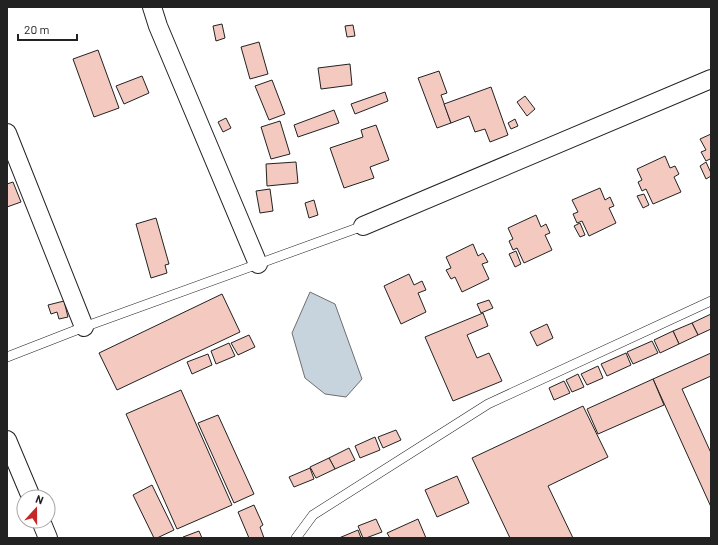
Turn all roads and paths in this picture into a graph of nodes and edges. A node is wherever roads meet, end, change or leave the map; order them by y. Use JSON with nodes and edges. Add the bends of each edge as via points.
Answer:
{"nodes":[{"id":1,"x":152,"y":7,"type":"edge"},
{"id":2,"x":711,"y":79,"type":"edge"},
{"id":3,"x":7,"y":133,"type":"edge"},
{"id":4,"x":363,"y":226,"type":"joint"},
{"id":5,"x":258,"y":264,"type":"junction"},
{"id":6,"x":711,"y":301,"type":"edge"},
{"id":7,"x":84,"y":327,"type":"junction"},
{"id":8,"x":7,"y":357,"type":"edge"},
{"id":9,"x":7,"y":440,"type":"edge"},
{"id":10,"x":28,"y":489,"type":"edge"},
{"id":11,"x":296,"y":538,"type":"edge"}],
"edges":[{"from":1,"to":5,"type":"street"},
{"from":2,"to":4,"type":"street"},
{"from":3,"to":7,"type":"street"},
{"from":4,"to":5,"type":"lane"},
{"from":5,"to":7,"type":"lane"},
{"from":6,"to":11,"type":"lane","via":[[488,404],[313,515]]},
{"from":7,"to":8,"type":"lane"},
{"from":9,"to":10,"type":"street"}]}
